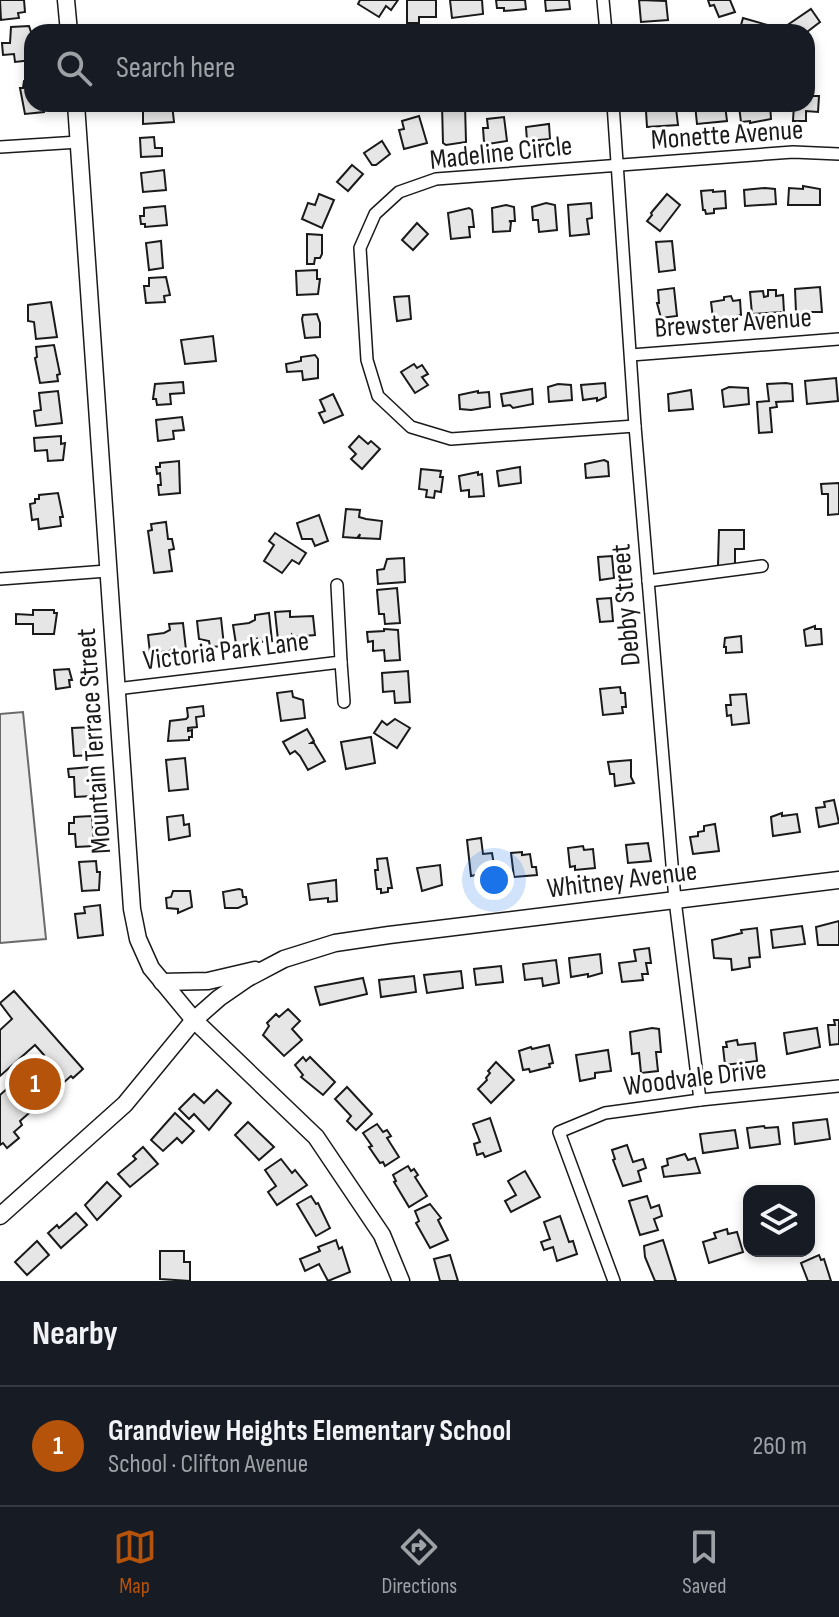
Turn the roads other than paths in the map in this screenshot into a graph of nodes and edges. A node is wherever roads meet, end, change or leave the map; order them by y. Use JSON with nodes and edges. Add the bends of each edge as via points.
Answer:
{"nodes":[{"id":1,"x":66,"y":0,"type":"edge"},
{"id":2,"x":603,"y":0,"type":"edge"},
{"id":3,"x":68,"y":24,"type":"edge"},
{"id":4,"x":605,"y":24,"type":"edge"},
{"id":5,"x":77,"y":112,"type":"edge"},
{"id":6,"x":614,"y":112,"type":"edge"},
{"id":7,"x":79,"y":142,"type":"junction"},
{"id":8,"x":0,"y":147,"type":"edge"},
{"id":9,"x":839,"y":154,"type":"edge"},
{"id":10,"x":619,"y":167,"type":"junction"},
{"id":11,"x":839,"y":339,"type":"edge"},
{"id":12,"x":631,"y":355,"type":"junction"},
{"id":13,"x":635,"y":426,"type":"junction"},
{"id":14,"x":762,"y":566,"type":"dead end"},
{"id":15,"x":107,"y":571,"type":"junction"},
{"id":16,"x":0,"y":579,"type":"edge"},
{"id":17,"x":648,"y":581,"type":"junction"},
{"id":18,"x":337,"y":585,"type":"dead end"},
{"id":19,"x":341,"y":662,"type":"junction"},
{"id":20,"x":116,"y":689,"type":"junction"},
{"id":21,"x":344,"y":702,"type":"dead end"},
{"id":22,"x":839,"y":880,"type":"edge"},
{"id":23,"x":675,"y":900,"type":"junction"},
{"id":24,"x":272,"y":966,"type":"junction"},
{"id":25,"x":162,"y":982,"type":"junction"},
{"id":26,"x":194,"y":1020,"type":"junction"},
{"id":27,"x":839,"y":1086,"type":"edge"},
{"id":28,"x":700,"y":1100,"type":"junction"},
{"id":29,"x":0,"y":1216,"type":"edge"},
{"id":30,"x":401,"y":1281,"type":"edge"},
{"id":31,"x":614,"y":1281,"type":"edge"}],
"edges":[{"from":1,"to":3,"type":"street"},
{"from":2,"to":4,"type":"street"},
{"from":5,"to":7,"type":"street","name":"Mountain Terrace Street"},
{"from":6,"to":10,"type":"street","name":"Debby Street"},
{"from":7,"to":8,"type":"street"},
{"from":7,"to":15,"type":"street","name":"Mountain Terrace Street"},
{"from":9,"to":10,"type":"street","name":"Monette Avenue","via":[[793,152]]},
{"from":10,"to":12,"type":"street","name":"Debby Street"},
{"from":10,"to":13,"type":"street","name":"Madeline Circle","via":[[436,179],[399,192],[375,214],[360,248],[367,360],[378,396],[411,427],[451,439]]},
{"from":11,"to":12,"type":"street","name":"Brewster Avenue"},
{"from":12,"to":13,"type":"street","name":"Debby Street"},
{"from":13,"to":17,"type":"street","name":"Debby Street"},
{"from":14,"to":17,"type":"street"},
{"from":15,"to":16,"type":"street"},
{"from":15,"to":20,"type":"street","name":"Mountain Terrace Street"},
{"from":17,"to":23,"type":"street","name":"Debby Street"},
{"from":18,"to":19,"type":"street","name":"Victoria Park Lane"},
{"from":19,"to":20,"type":"street","name":"Victoria Park Lane"},
{"from":19,"to":21,"type":"street","name":"Victoria Park Lane"},
{"from":20,"to":25,"type":"street","name":"Mountain Terrace Street","via":[[132,909],[138,939]]},
{"from":22,"to":23,"type":"street","name":"Whitney Avenue"},
{"from":23,"to":24,"type":"street","name":"Whitney Avenue","via":[[349,941]]},
{"from":23,"to":28,"type":"street","name":"Debby Street"},
{"from":24,"to":25,"type":"street","via":[[208,981]]},
{"from":24,"to":26,"type":"street","name":"Whitney Avenue"},
{"from":25,"to":26,"type":"street","name":"Mountain Terrace Street"},
{"from":26,"to":29,"type":"street","name":"Whitney Avenue","via":[[125,1104]]},
{"from":26,"to":30,"type":"street","name":"Mountain Terrace Street","via":[[316,1137],[382,1235]]},
{"from":27,"to":28,"type":"street","name":"Woodvale Drive"},
{"from":28,"to":31,"type":"street","name":"Woodvale Drive","via":[[605,1113],[559,1132]]}]}
